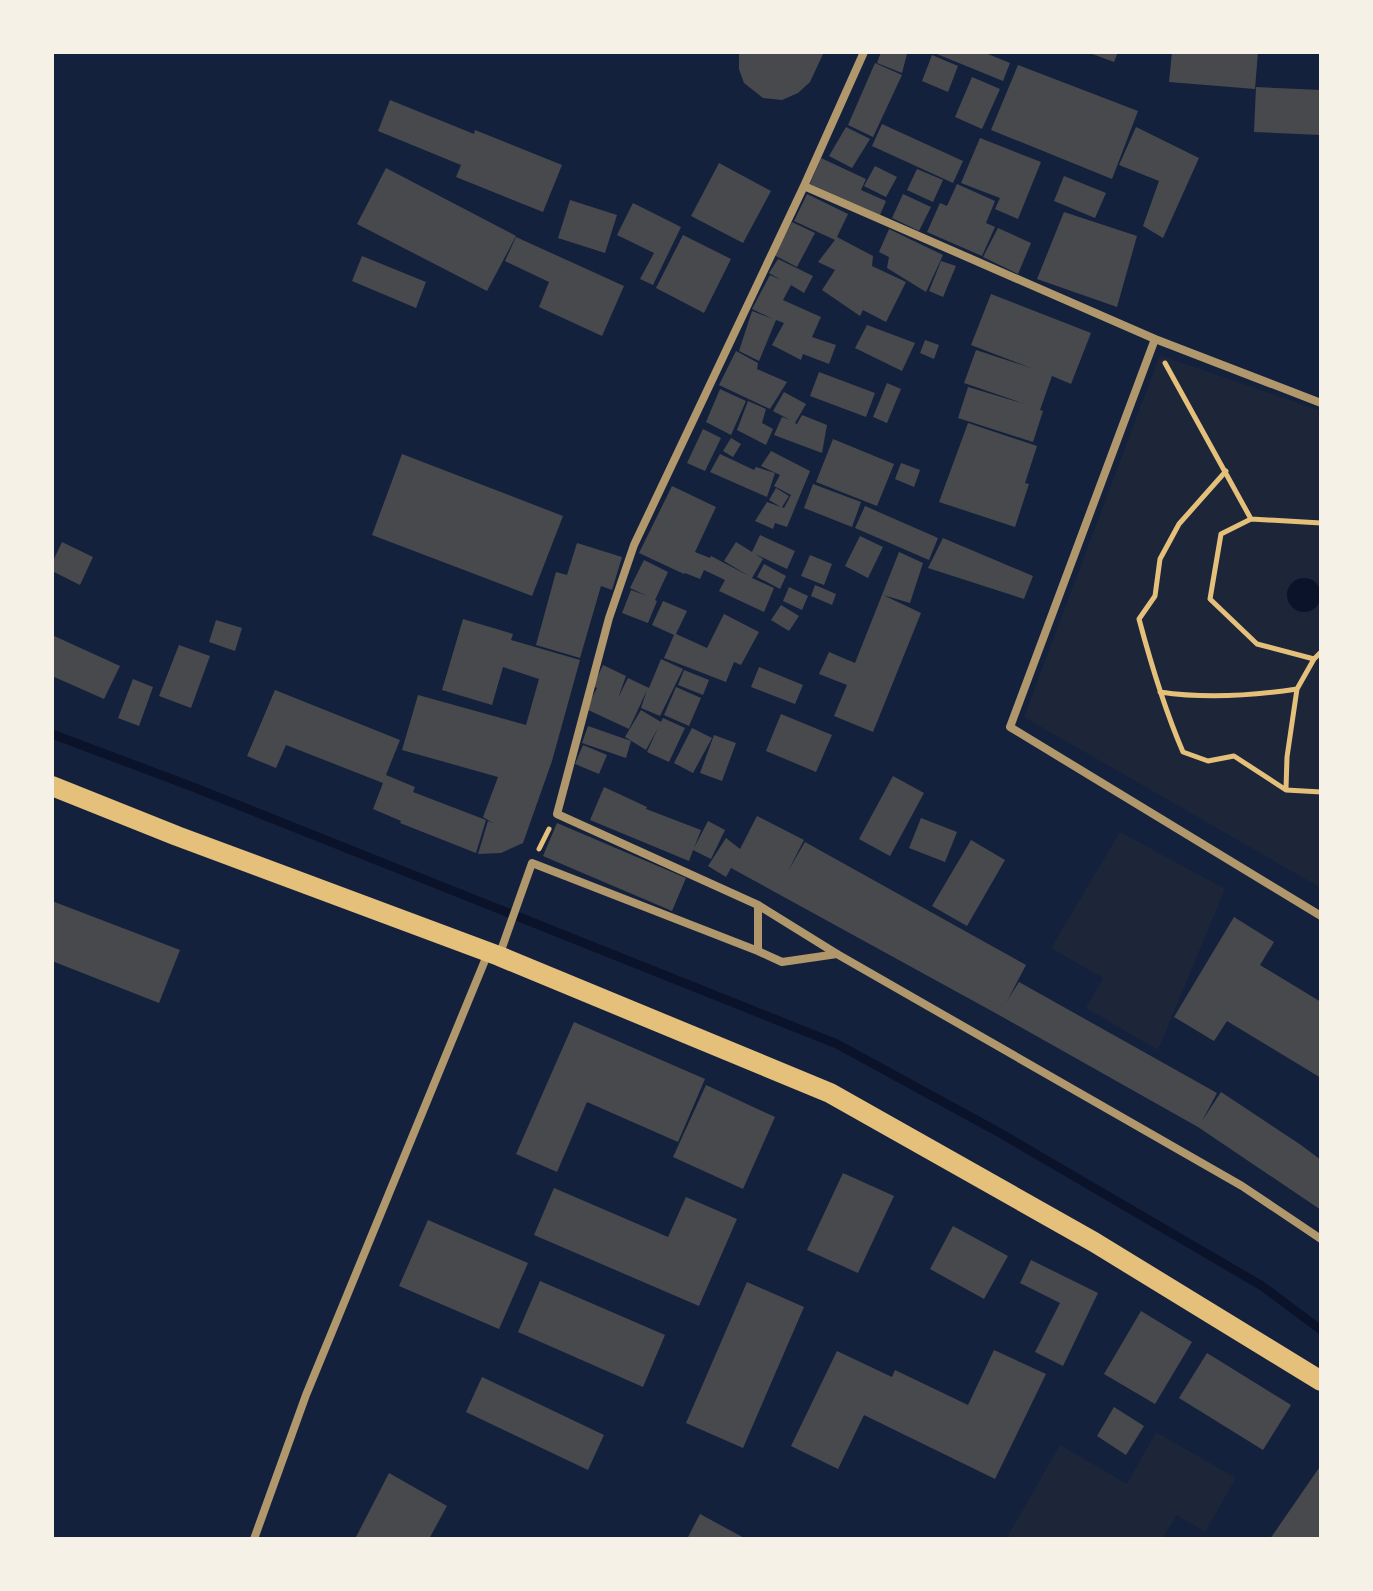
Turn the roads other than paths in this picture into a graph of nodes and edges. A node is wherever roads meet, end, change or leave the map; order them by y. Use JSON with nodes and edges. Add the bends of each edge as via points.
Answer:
{"nodes":[{"id":1,"x":864,"y":52,"type":"edge"},
{"id":2,"x":804,"y":186,"type":"junction"},
{"id":3,"x":1155,"y":339,"type":"junction"},
{"id":4,"x":1321,"y":403,"type":"edge"},
{"id":5,"x":52,"y":786,"type":"edge"},
{"id":6,"x":758,"y":905,"type":"junction"},
{"id":7,"x":1321,"y":916,"type":"edge"},
{"id":8,"x":497,"y":949,"type":"junction"},
{"id":9,"x":758,"y":951,"type":"junction"},
{"id":10,"x":837,"y":954,"type":"junction"},
{"id":11,"x":1321,"y":1239,"type":"edge"},
{"id":12,"x":1321,"y":1381,"type":"edge"},
{"id":13,"x":254,"y":1539,"type":"edge"}],
"edges":[{"from":1,"to":2,"type":"street"},
{"from":2,"to":3,"type":"street"},
{"from":2,"to":6,"type":"street","via":[[634,545],[557,814]]},
{"from":3,"to":4,"type":"street"},
{"from":3,"to":7,"type":"street","via":[[1010,727]]},
{"from":5,"to":8,"type":"main road"},
{"from":6,"to":9,"type":"street"},
{"from":6,"to":10,"type":"street"},
{"from":8,"to":9,"type":"street","via":[[532,863]]},
{"from":8,"to":12,"type":"main road","via":[[830,1093],[1094,1242]]},
{"from":8,"to":13,"type":"street","via":[[306,1395]]},
{"from":9,"to":10,"type":"street","via":[[782,962]]},
{"from":10,"to":11,"type":"street","via":[[1242,1186]]}]}
